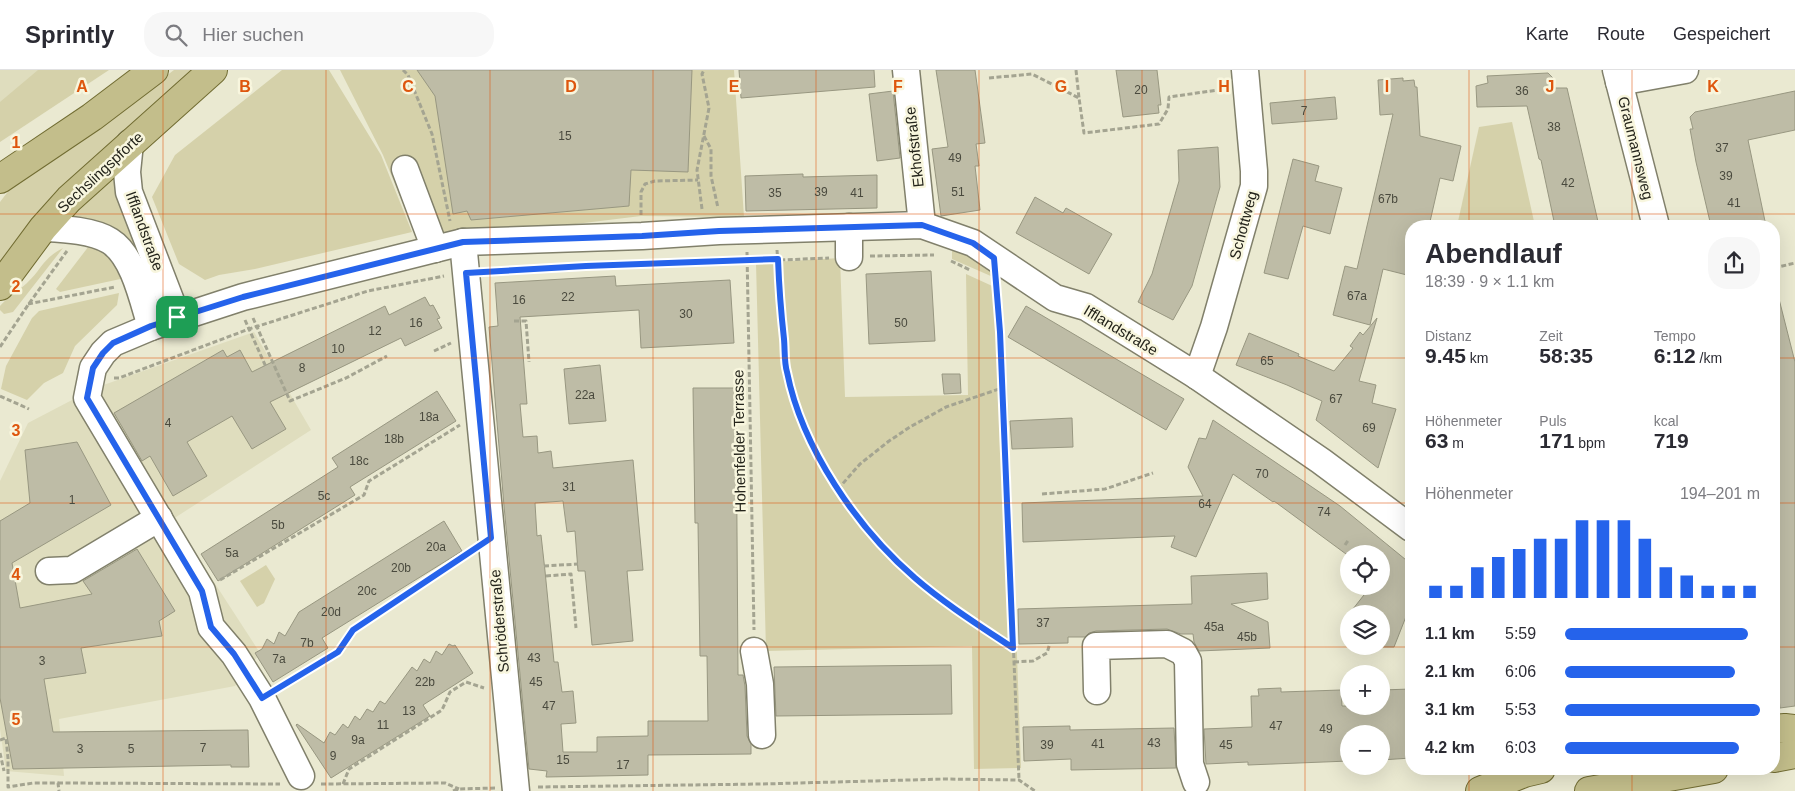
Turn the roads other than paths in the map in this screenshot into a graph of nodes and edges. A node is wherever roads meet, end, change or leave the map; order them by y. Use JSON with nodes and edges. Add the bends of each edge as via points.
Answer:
{"nodes":[{"id":1,"x":154,"y":70,"type":"edge"},
{"id":2,"x":213,"y":70,"type":"edge"},
{"id":3,"x":906,"y":70,"type":"edge"},
{"id":4,"x":1685,"y":70,"type":"edge"},
{"id":5,"x":1618,"y":76,"type":"edge"},
{"id":6,"x":1245,"y":78,"type":"edge"},
{"id":7,"x":130,"y":143,"type":"junction"},
{"id":8,"x":405,"y":169,"type":"dead end"},
{"id":9,"x":0,"y":179,"type":"edge"},
{"id":10,"x":1654,"y":220,"type":"edge"},
{"id":11,"x":922,"y":225,"type":"junction"},
{"id":12,"x":849,"y":227,"type":"junction"},
{"id":13,"x":43,"y":228,"type":"junction"},
{"id":14,"x":451,"y":245,"type":"junction"},
{"id":15,"x":849,"y":257,"type":"road end"},
{"id":16,"x":0,"y":286,"type":"edge"},
{"id":17,"x":177,"y":317,"type":"junction"},
{"id":18,"x":151,"y":326,"type":"junction"},
{"id":19,"x":1198,"y":376,"type":"junction"},
{"id":20,"x":155,"y":511,"type":"junction"},
{"id":21,"x":1405,"y":524,"type":"edge"},
{"id":22,"x":82,"y":544,"type":"dead end"},
{"id":23,"x":49,"y":572,"type":"dead end"},
{"id":24,"x":754,"y":651,"type":"road end"},
{"id":25,"x":1199,"y":658,"type":"dead end"},
{"id":26,"x":1097,"y":691,"type":"dead end"},
{"id":27,"x":1780,"y":728,"type":"edge"},
{"id":28,"x":1795,"y":729,"type":"edge"},
{"id":29,"x":762,"y":735,"type":"dead end"},
{"id":30,"x":1795,"y":754,"type":"edge"},
{"id":31,"x":1780,"y":757,"type":"edge"},
{"id":32,"x":1517,"y":775,"type":"edge"},
{"id":33,"x":1671,"y":775,"type":"edge"},
{"id":34,"x":301,"y":781,"type":"road end"},
{"id":35,"x":1628,"y":781,"type":"edge"},
{"id":36,"x":1196,"y":786,"type":"edge"},
{"id":37,"x":516,"y":789,"type":"edge"},
{"id":38,"x":1480,"y":791,"type":"edge"},
{"id":39,"x":1589,"y":791,"type":"edge"}],
"edges":[{"from":1,"to":9,"type":"main road","via":[[92,117]]},
{"from":2,"to":7,"type":"main road","name":"Sechslingspforte"},
{"from":3,"to":11,"type":"street","name":"Ekhofstraße"},
{"from":4,"to":5,"type":"street"},
{"from":5,"to":10,"type":"street","name":"Graumannsweg"},
{"from":6,"to":19,"type":"street","name":"Schottweg","via":[[1254,186]]},
{"from":7,"to":13,"type":"main road","name":"Sechslingspforte","via":[[69,199]]},
{"from":7,"to":17,"type":"street","name":"Ifflandstraße","via":[[129,192]]},
{"from":8,"to":14,"type":"street","name":"Schröderstraße"},
{"from":11,"to":12,"type":"street","name":"Ifflandstraße"},
{"from":11,"to":19,"type":"street","name":"Ifflandstraße","via":[[973,243],[986,266],[1055,298],[1086,307]]},
{"from":12,"to":14,"type":"street","name":"Ifflandstraße"},
{"from":12,"to":15,"type":"street"},
{"from":13,"to":16,"type":"main road","name":"Sechslingspforte"},
{"from":13,"to":18,"type":"street","name":"Ifflandstraße","via":[[94,235],[117,247],[129,263]]},
{"from":14,"to":17,"type":"street","name":"Ifflandstraße","via":[[239,298]]},
{"from":14,"to":37,"type":"street","name":"Schröderstraße","via":[[466,273]]},
{"from":17,"to":18,"type":"street","name":"Ifflandstraße"},
{"from":18,"to":20,"type":"street","via":[[113,343],[103,353],[93,368],[87,398]]},
{"from":19,"to":21,"type":"street","name":"Ifflandstraße"},
{"from":20,"to":22,"type":"street"},
{"from":20,"to":23,"type":"street","via":[[72,570]]},
{"from":20,"to":34,"type":"street","via":[[202,591],[211,627],[234,654],[262,698]]},
{"from":24,"to":29,"type":"street","via":[[760,684]]},
{"from":25,"to":36,"type":"street","via":[[1200,765]]},
{"from":26,"to":36,"type":"street","via":[[1096,646],[1167,644],[1183,652],[1188,660],[1190,764]]},
{"from":27,"to":28,"type":"main road"},
{"from":30,"to":31,"type":"main road"},
{"from":32,"to":38,"type":"main road"},
{"from":33,"to":35,"type":"main road"},
{"from":35,"to":39,"type":"main road"}]}
